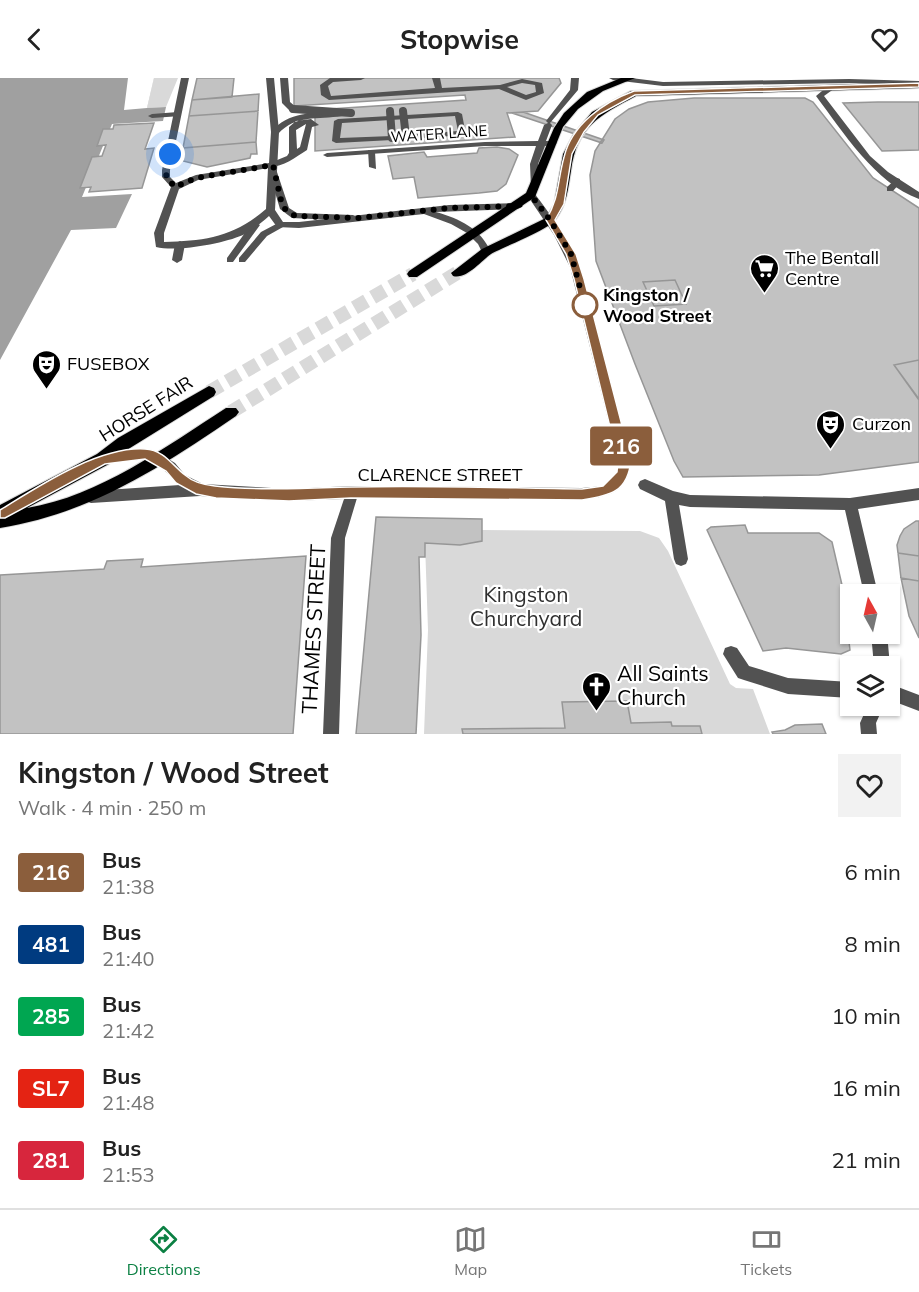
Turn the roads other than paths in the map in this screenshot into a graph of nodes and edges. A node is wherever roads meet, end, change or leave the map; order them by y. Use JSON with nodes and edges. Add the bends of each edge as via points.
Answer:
{"nodes":[{"id":1,"x":185,"y":78,"type":"edge"},
{"id":2,"x":270,"y":78,"type":"edge"},
{"id":3,"x":284,"y":78,"type":"edge"},
{"id":4,"x":360,"y":78,"type":"edge"},
{"id":5,"x":436,"y":78,"type":"edge"},
{"id":6,"x":575,"y":78,"type":"edge"},
{"id":7,"x":622,"y":79,"type":"edge"},
{"id":8,"x":919,"y":84,"type":"edge"},
{"id":9,"x":500,"y":87,"type":"dead end"},
{"id":10,"x":831,"y":88,"type":"junction"},
{"id":11,"x":439,"y":90,"type":"junction"},
{"id":12,"x":385,"y":96,"type":"junction"},
{"id":13,"x":390,"y":111,"type":"junction"},
{"id":14,"x":295,"y":112,"type":"junction"},
{"id":15,"x":178,"y":114,"type":"junction"},
{"id":16,"x":152,"y":116,"type":"dead end"},
{"id":17,"x":275,"y":132,"type":"junction"},
{"id":18,"x":541,"y":143,"type":"junction"},
{"id":19,"x":553,"y":143,"type":"junction"},
{"id":20,"x":371,"y":152,"type":"junction"},
{"id":21,"x":327,"y":155,"type":"dead end"},
{"id":22,"x":290,"y":158,"type":"junction"},
{"id":23,"x":373,"y":166,"type":"dead end"},
{"id":24,"x":273,"y":168,"type":"junction"},
{"id":25,"x":897,"y":181,"type":"junction"},
{"id":26,"x":175,"y":187,"type":"junction"},
{"id":27,"x":890,"y":189,"type":"dead end"},
{"id":28,"x":533,"y":192,"type":"junction"},
{"id":29,"x":919,"y":196,"type":"edge"},
{"id":30,"x":518,"y":206,"type":"junction"},
{"id":31,"x":270,"y":210,"type":"junction"},
{"id":32,"x":424,"y":212,"type":"junction"},
{"id":33,"x":358,"y":218,"type":"junction"},
{"id":34,"x":550,"y":220,"type":"junction"},
{"id":35,"x":255,"y":225,"type":"junction"},
{"id":36,"x":280,"y":225,"type":"junction"},
{"id":37,"x":474,"y":233,"type":"junction"},
{"id":38,"x":180,"y":244,"type":"junction"},
{"id":39,"x":486,"y":252,"type":"junction"},
{"id":40,"x":177,"y":260,"type":"dead end"},
{"id":41,"x":230,"y":260,"type":"dead end"},
{"id":42,"x":242,"y":260,"type":"dead end"},
{"id":43,"x":457,"y":273,"type":"tunnel mouth"},
{"id":44,"x":413,"y":274,"type":"tunnel mouth"},
{"id":45,"x":209,"y":392,"type":"tunnel mouth"},
{"id":46,"x":231,"y":412,"type":"tunnel mouth"},
{"id":47,"x":159,"y":458,"type":"junction"},
{"id":48,"x":103,"y":459,"type":"junction"},
{"id":49,"x":645,"y":485,"type":"dead end"},
{"id":50,"x":200,"y":490,"type":"junction"},
{"id":51,"x":351,"y":492,"type":"junction"},
{"id":52,"x":919,"y":494,"type":"edge"},
{"id":53,"x":670,"y":497,"type":"junction"},
{"id":54,"x":85,"y":498,"type":"junction"},
{"id":55,"x":850,"y":504,"type":"junction"},
{"id":56,"x":0,"y":514,"type":"edge"},
{"id":57,"x":0,"y":520,"type":"edge"},
{"id":58,"x":681,"y":559,"type":"dead end"},
{"id":59,"x":869,"y":584,"type":"edge"},
{"id":60,"x":731,"y":654,"type":"dead end"},
{"id":61,"x":840,"y":689,"type":"edge"},
{"id":62,"x":900,"y":696,"type":"edge"},
{"id":63,"x":919,"y":703,"type":"edge"},
{"id":64,"x":871,"y":716,"type":"edge"},
{"id":65,"x":331,"y":734,"type":"edge"},
{"id":66,"x":869,"y":734,"type":"edge"}],
"edges":[{"from":1,"to":15,"type":"street"},
{"from":2,"to":17,"type":"street"},
{"from":3,"to":14,"type":"street","via":[[286,103]]},
{"from":4,"to":12,"type":"street","via":[[331,80],[324,85],[325,95]]},
{"from":5,"to":11,"type":"street"},
{"from":6,"to":18,"type":"street","via":[[574,90],[549,123]]},
{"from":7,"to":8,"type":"street","via":[[663,84]]},
{"from":7,"to":19,"type":"main road","via":[[587,94],[570,110]]},
{"from":8,"to":10,"type":"main road"},
{"from":9,"to":11,"type":"street"},
{"from":10,"to":25,"type":"street","via":[[820,96],[867,158]]},
{"from":10,"to":34,"type":"main road","via":[[634,93],[595,114],[580,133],[568,154],[560,204]]},
{"from":11,"to":12,"type":"street"},
{"from":12,"to":14,"type":"street","via":[[324,103]]},
{"from":13,"to":13,"type":"street","bridge":true,"via":[[392,138],[336,141],[338,121],[458,114],[463,133],[406,137],[403,111]]},
{"from":13,"to":14,"type":"street"},
{"from":14,"to":17,"type":"street"},
{"from":15,"to":16,"type":"street"},
{"from":15,"to":26,"type":"street","via":[[166,170],[166,177]]},
{"from":17,"to":24,"type":"street"},
{"from":18,"to":19,"type":"street","name":"WATER LANE"},
{"from":18,"to":20,"type":"street","name":"WATER LANE"},
{"from":18,"to":28,"type":"street","via":[[534,164]]},
{"from":19,"to":28,"type":"main road"},
{"from":20,"to":21,"type":"street","name":"WATER LANE"},
{"from":20,"to":23,"type":"street"},
{"from":22,"to":22,"type":"street","via":[[292,129],[299,123],[313,123],[304,148]]},
{"from":22,"to":24,"type":"street"},
{"from":24,"to":26,"type":"street","via":[[196,178]]},
{"from":24,"to":31,"type":"street"},
{"from":24,"to":33,"type":"street","via":[[285,209],[295,216]]},
{"from":25,"to":27,"type":"street"},
{"from":25,"to":29,"type":"street"},
{"from":26,"to":38,"type":"street","via":[[159,232],[159,244]]},
{"from":28,"to":30,"type":"main road"},
{"from":28,"to":34,"type":"street"},
{"from":30,"to":32,"type":"street"},
{"from":30,"to":37,"type":"main road"},
{"from":31,"to":35,"type":"street"},
{"from":31,"to":36,"type":"street"},
{"from":32,"to":33,"type":"street"},
{"from":32,"to":37,"type":"street"},
{"from":33,"to":36,"type":"street"},
{"from":34,"to":39,"type":"main road"},
{"from":34,"to":51,"type":"street","name":"CLARENCE STREET","via":[[571,254],[579,279],[624,460],[623,475],[606,491],[582,494]]},
{"from":35,"to":38,"type":"street","via":[[236,234]]},
{"from":35,"to":41,"type":"street"},
{"from":36,"to":42,"type":"street","via":[[264,234]]},
{"from":37,"to":39,"type":"street"},
{"from":37,"to":44,"type":"main road"},
{"from":38,"to":40,"type":"street"},
{"from":39,"to":43,"type":"main road"},
{"from":45,"to":48,"type":"main road","name":"HORSE FAIR"},
{"from":46,"to":47,"type":"main road"},
{"from":47,"to":48,"type":"street","via":[[146,454]]},
{"from":47,"to":50,"type":"street","via":[[180,479]]},
{"from":47,"to":54,"type":"main road"},
{"from":48,"to":56,"type":"main road","name":"HORSE FAIR"},
{"from":49,"to":53,"type":"street"},
{"from":50,"to":51,"type":"street","name":"CLARENCE STREET","via":[[289,495]]},
{"from":50,"to":54,"type":"street","name":"CLARENCE STREET"},
{"from":51,"to":65,"type":"street","name":"THAMES STREET","via":[[338,538]]},
{"from":52,"to":55,"type":"street"},
{"from":53,"to":55,"type":"street","via":[[690,501]]},
{"from":53,"to":58,"type":"street"},
{"from":54,"to":57,"type":"main road","via":[[47,513]]},
{"from":55,"to":59,"type":"street"},
{"from":60,"to":61,"type":"street","via":[[744,672],[788,686]]},
{"from":62,"to":63,"type":"street"},
{"from":64,"to":66,"type":"street"}]}
